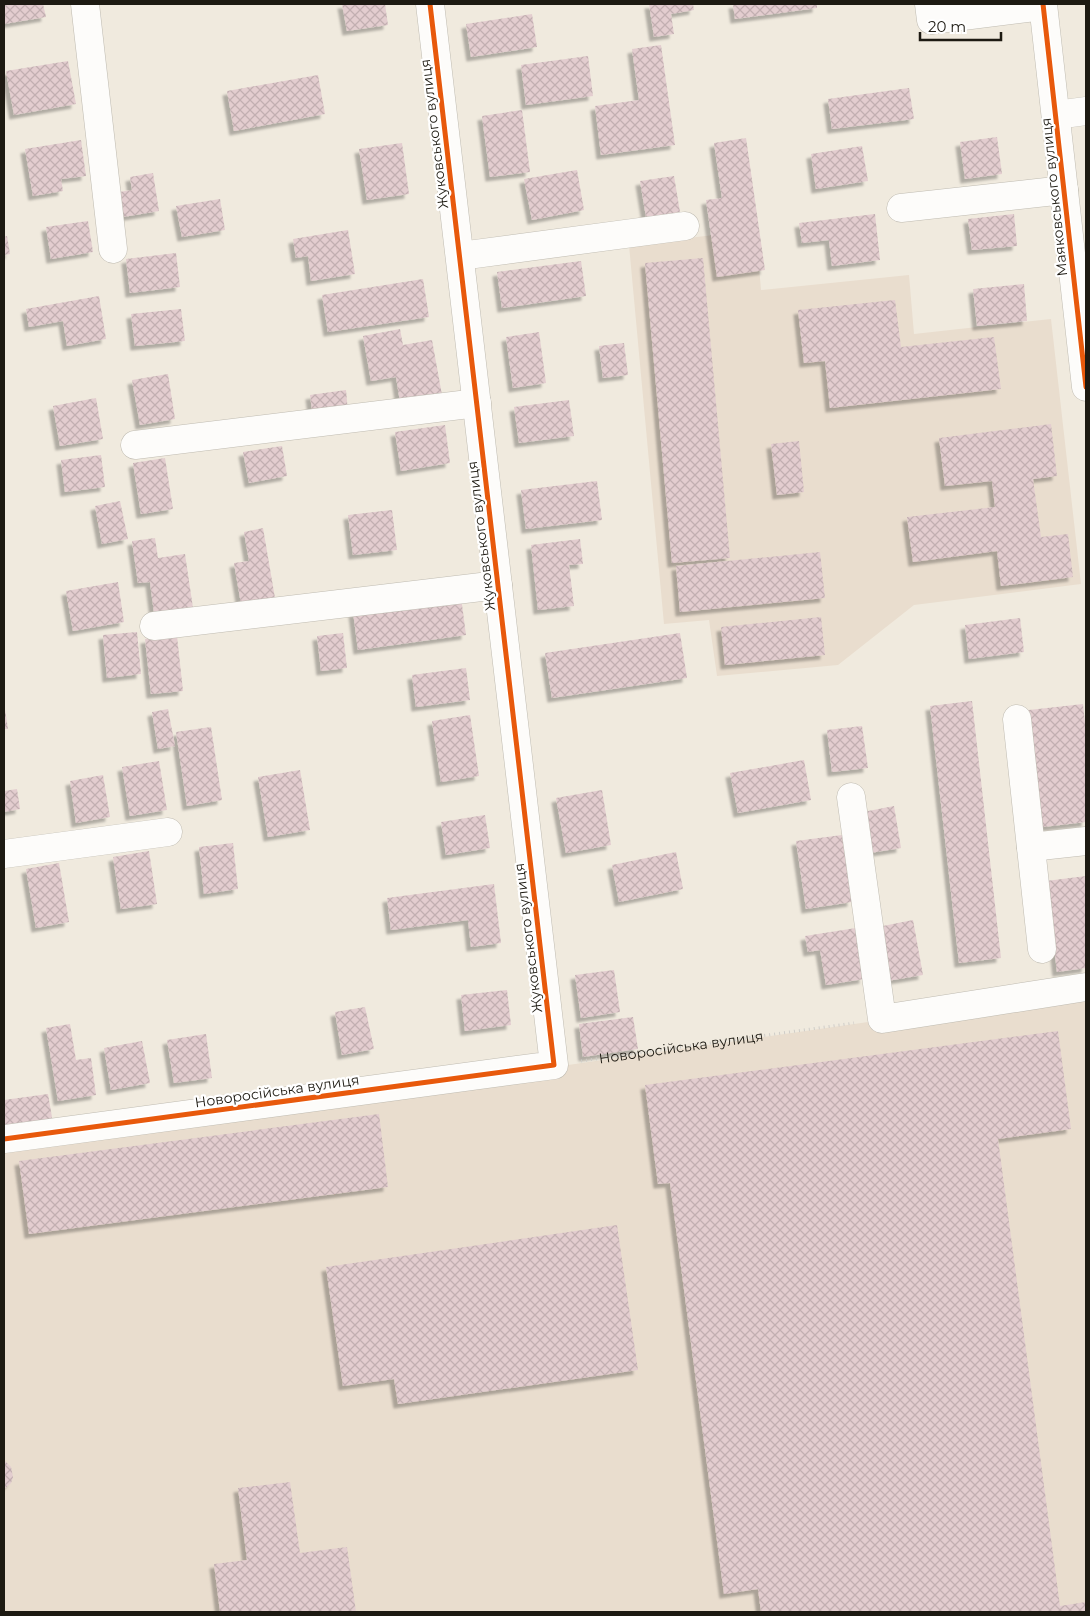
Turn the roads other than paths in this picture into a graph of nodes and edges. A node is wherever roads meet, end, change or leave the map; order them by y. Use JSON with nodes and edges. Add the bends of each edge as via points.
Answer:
{"nodes":[{"id":1,"x":85,"y":4,"type":"edge"},
{"id":2,"x":430,"y":4,"type":"edge"},
{"id":3,"x":929,"y":4,"type":"edge"},
{"id":4,"x":1043,"y":5,"type":"edge"},
{"id":5,"x":1086,"y":112,"type":"edge"},
{"id":6,"x":1056,"y":115,"type":"junction"},
{"id":7,"x":1064,"y":190,"type":"junction"},
{"id":8,"x":901,"y":208,"type":"dead end"},
{"id":9,"x":684,"y":226,"type":"dead end"},
{"id":10,"x":113,"y":249,"type":"dead end"},
{"id":11,"x":460,"y":256,"type":"junction"},
{"id":12,"x":1083,"y":335,"type":"edge"},
{"id":13,"x":1086,"y":387,"type":"edge"},
{"id":14,"x":477,"y":403,"type":"junction"},
{"id":15,"x":135,"y":446,"type":"dead end"},
{"id":16,"x":498,"y":585,"type":"junction"},
{"id":17,"x":154,"y":626,"type":"dead end"},
{"id":18,"x":1017,"y":719,"type":"dead end"},
{"id":19,"x":851,"y":796,"type":"dead end"},
{"id":20,"x":168,"y":832,"type":"dead end"},
{"id":21,"x":1086,"y":841,"type":"edge"},
{"id":22,"x":1031,"y":847,"type":"junction"},
{"id":23,"x":4,"y":854,"type":"edge"},
{"id":24,"x":1042,"y":949,"type":"dead end"},
{"id":25,"x":1086,"y":987,"type":"edge"},
{"id":26,"x":554,"y":1065,"type":"joint"},
{"id":27,"x":4,"y":1139,"type":"edge"}],
"edges":[{"from":1,"to":10,"type":"street"},
{"from":2,"to":11,"type":"street","name":"Жуковського вулиця"},
{"from":3,"to":4,"type":"street","via":[[931,20]]},
{"from":4,"to":6,"type":"street","name":"Маяковського вулиця"},
{"from":5,"to":6,"type":"street"},
{"from":6,"to":7,"type":"street","name":"Маяковського вулиця"},
{"from":7,"to":8,"type":"street"},
{"from":7,"to":12,"type":"street","name":"Маяковського вулиця"},
{"from":9,"to":11,"type":"street"},
{"from":11,"to":14,"type":"street","name":"Жуковського вулиця"},
{"from":12,"to":13,"type":"street","name":"Маяковського вулиця"},
{"from":14,"to":15,"type":"street"},
{"from":14,"to":16,"type":"street","name":"Жуковського вулиця"},
{"from":16,"to":17,"type":"street"},
{"from":16,"to":26,"type":"street","name":"Жуковського вулиця"},
{"from":18,"to":22,"type":"street"},
{"from":19,"to":25,"type":"street","via":[[882,1019]]},
{"from":20,"to":23,"type":"street"},
{"from":21,"to":22,"type":"street"},
{"from":22,"to":24,"type":"street"},
{"from":26,"to":27,"type":"street","name":"Новоросійська вулиця"}]}
